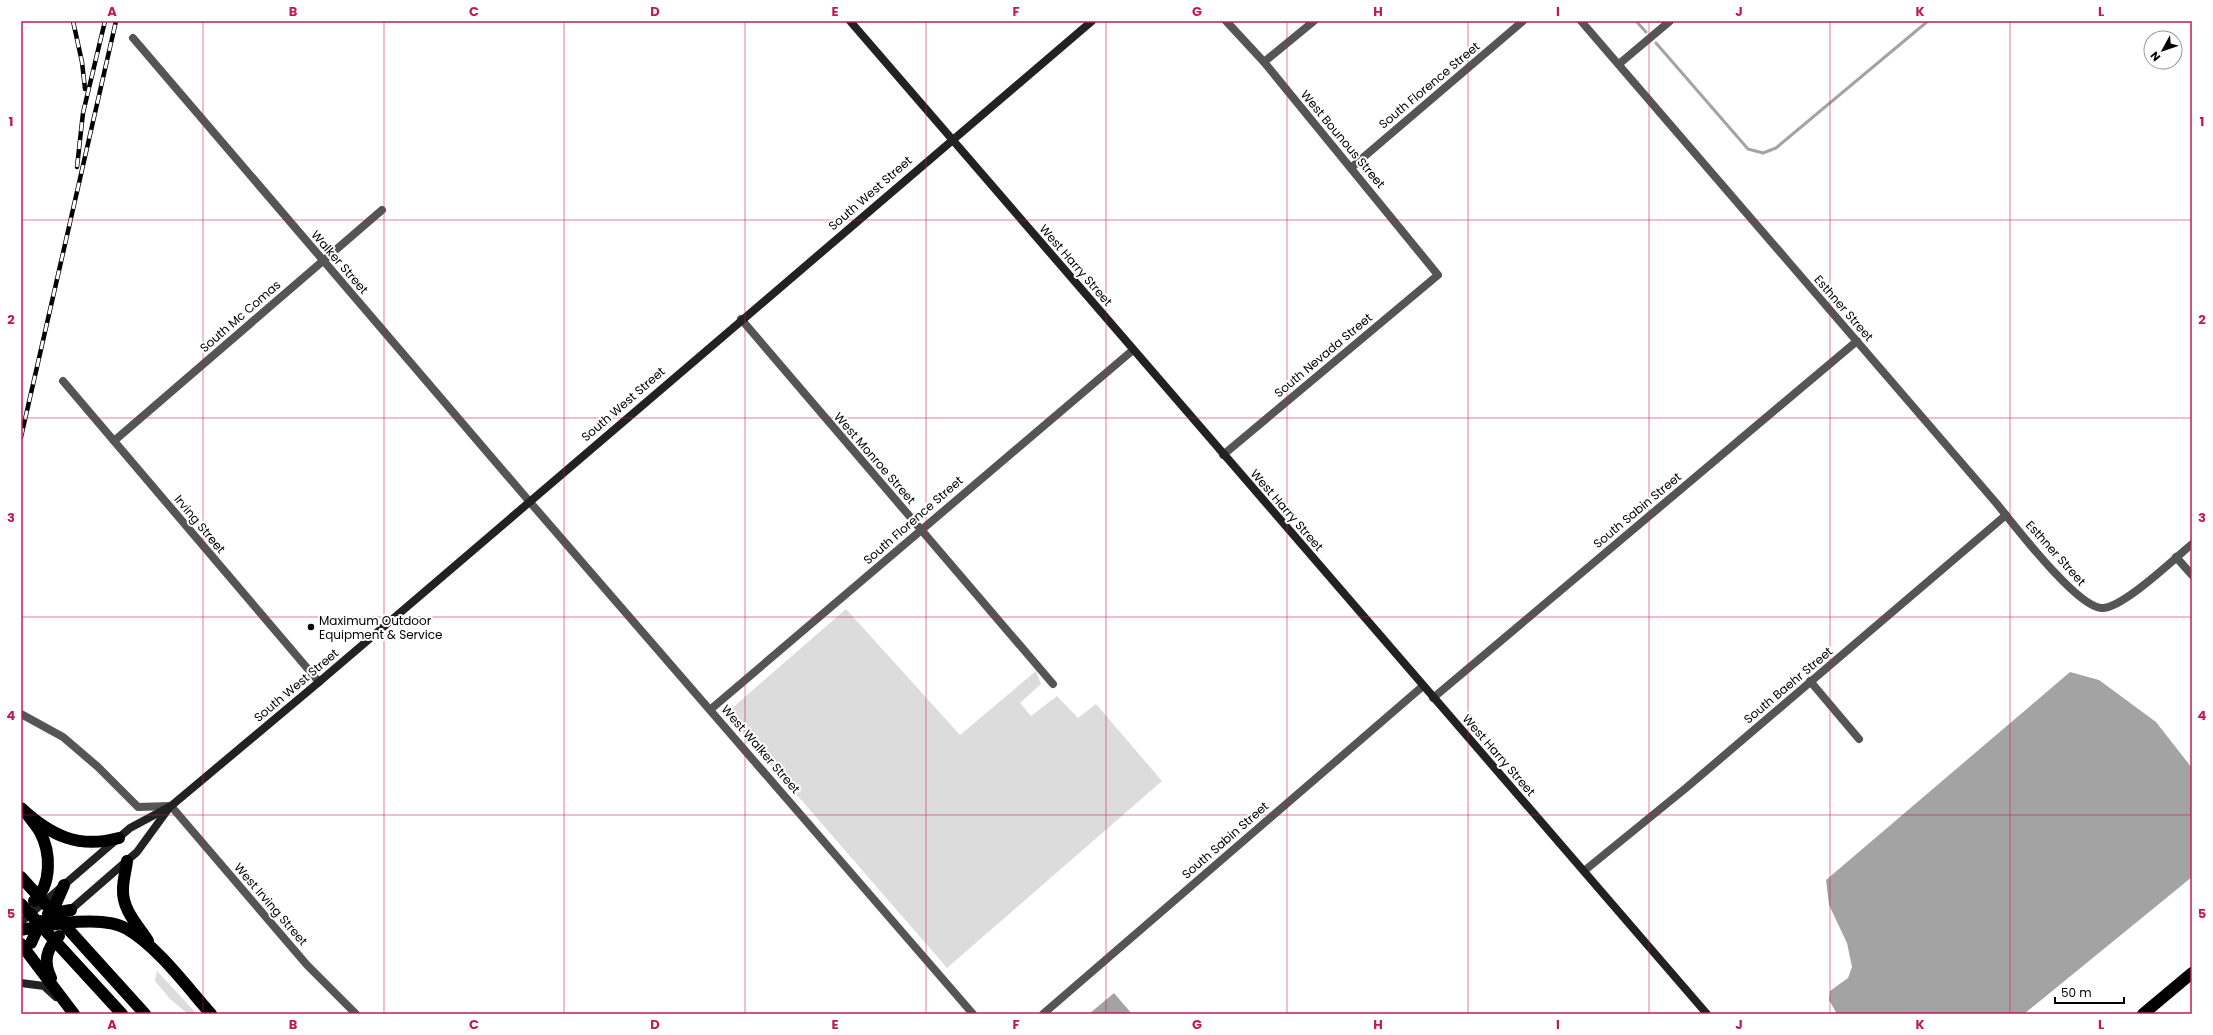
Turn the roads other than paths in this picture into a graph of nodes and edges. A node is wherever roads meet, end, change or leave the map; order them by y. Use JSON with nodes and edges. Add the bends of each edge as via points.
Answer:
{"nodes":[{"id":1,"x":850,"y":21,"type":"edge"},
{"id":2,"x":1092,"y":21,"type":"edge"},
{"id":3,"x":1226,"y":21,"type":"edge"},
{"id":4,"x":1314,"y":21,"type":"edge"},
{"id":5,"x":1523,"y":21,"type":"edge"},
{"id":6,"x":1581,"y":21,"type":"edge"},
{"id":7,"x":1670,"y":21,"type":"edge"},
{"id":8,"x":133,"y":38,"type":"dead end"},
{"id":9,"x":1264,"y":62,"type":"junction"},
{"id":10,"x":1619,"y":64,"type":"junction"},
{"id":11,"x":952,"y":139,"type":"junction"},
{"id":12,"x":1352,"y":167,"type":"junction"},
{"id":13,"x":382,"y":210,"type":"dead end"},
{"id":14,"x":323,"y":260,"type":"junction"},
{"id":15,"x":1438,"y":275,"type":"joint"},
{"id":16,"x":741,"y":319,"type":"junction"},
{"id":17,"x":1857,"y":341,"type":"junction"},
{"id":18,"x":1133,"y":350,"type":"junction"},
{"id":19,"x":63,"y":381,"type":"dead end"},
{"id":20,"x":114,"y":441,"type":"junction"},
{"id":21,"x":1223,"y":455,"type":"junction"},
{"id":22,"x":529,"y":501,"type":"junction"},
{"id":23,"x":2006,"y":515,"type":"junction"},
{"id":24,"x":921,"y":530,"type":"junction"},
{"id":25,"x":2192,"y":544,"type":"edge"},
{"id":26,"x":2176,"y":557,"type":"junction"},
{"id":27,"x":2192,"y":575,"type":"edge"},
{"id":28,"x":319,"y":682,"type":"junction"},
{"id":29,"x":1810,"y":682,"type":"junction"},
{"id":30,"x":1053,"y":684,"type":"dead end"},
{"id":31,"x":1423,"y":686,"type":"junction"},
{"id":32,"x":1433,"y":698,"type":"junction"},
{"id":33,"x":711,"y":710,"type":"junction"},
{"id":34,"x":21,"y":714,"type":"edge"},
{"id":35,"x":1859,"y":739,"type":"dead end"},
{"id":36,"x":171,"y":806,"type":"junction"},
{"id":37,"x":24,"y":811,"type":"edge"},
{"id":38,"x":119,"y":838,"type":"junction"},
{"id":39,"x":127,"y":861,"type":"junction"},
{"id":40,"x":1584,"y":871,"type":"junction"},
{"id":41,"x":48,"y":873,"type":"junction"},
{"id":42,"x":21,"y":877,"type":"edge"},
{"id":43,"x":64,"y":885,"type":"junction"},
{"id":44,"x":48,"y":900,"type":"junction"},
{"id":45,"x":21,"y":904,"type":"edge"},
{"id":46,"x":71,"y":910,"type":"joint"},
{"id":47,"x":23,"y":914,"type":"edge"},
{"id":48,"x":47,"y":923,"type":"junction"},
{"id":49,"x":78,"y":923,"type":"junction"},
{"id":50,"x":21,"y":930,"type":"edge"},
{"id":51,"x":25,"y":947,"type":"edge"},
{"id":52,"x":154,"y":951,"type":"junction"},
{"id":53,"x":46,"y":956,"type":"junction"},
{"id":54,"x":2192,"y":973,"type":"edge"},
{"id":55,"x":21,"y":983,"type":"edge"},
{"id":56,"x":58,"y":994,"type":"junction"},
{"id":57,"x":71,"y":1011,"type":"edge"},
{"id":58,"x":119,"y":1011,"type":"edge"},
{"id":59,"x":145,"y":1014,"type":"edge"},
{"id":60,"x":211,"y":1014,"type":"edge"},
{"id":61,"x":356,"y":1014,"type":"edge"},
{"id":62,"x":973,"y":1014,"type":"edge"},
{"id":63,"x":1043,"y":1014,"type":"edge"},
{"id":64,"x":1708,"y":1014,"type":"edge"},
{"id":65,"x":2143,"y":1014,"type":"edge"}],
"edges":[{"from":1,"to":11,"type":"main road","name":"West Harry Street"},
{"from":2,"to":11,"type":"main road","name":"South West Street"},
{"from":3,"to":9,"type":"street","name":"West Bounous Street"},
{"from":4,"to":9,"type":"street"},
{"from":5,"to":12,"type":"street","name":"South Florence Street"},
{"from":6,"to":10,"type":"street","name":"Esthner Street"},
{"from":7,"to":10,"type":"street"},
{"from":8,"to":14,"type":"street","name":"Walker Street"},
{"from":9,"to":12,"type":"street","name":"West Bounous Street"},
{"from":10,"to":17,"type":"street","name":"Esthner Street"},
{"from":11,"to":16,"type":"main road","name":"South West Street"},
{"from":11,"to":18,"type":"main road","name":"West Harry Street"},
{"from":12,"to":15,"type":"street","name":"West Bounous Street"},
{"from":13,"to":14,"type":"street","name":"South Mc Comas"},
{"from":14,"to":20,"type":"street","name":"South Mc Comas"},
{"from":14,"to":22,"type":"street","name":"Walker Street"},
{"from":15,"to":21,"type":"street","name":"South Nevada Street"},
{"from":16,"to":22,"type":"main road","name":"South West Street"},
{"from":16,"to":24,"type":"street","name":"West Monroe Street"},
{"from":17,"to":23,"type":"street","name":"Esthner Street"},
{"from":17,"to":32,"type":"street","name":"South Sabin Street"},
{"from":18,"to":21,"type":"main road","name":"West Harry Street"},
{"from":18,"to":24,"type":"street","name":"South Florence Street"},
{"from":19,"to":20,"type":"street","name":"Irving Street"},
{"from":20,"to":28,"type":"street","name":"Irving Street"},
{"from":21,"to":31,"type":"main road","name":"West Harry Street"},
{"from":22,"to":28,"type":"main road","name":"South West Street"},
{"from":22,"to":33,"type":"street","name":"West Walker Street"},
{"from":23,"to":26,"type":"street","name":"Esthner Street","via":[[2082,599],[2101,608],[2114,606],[2131,595]]},
{"from":23,"to":29,"type":"street","name":"South Baehr Street"},
{"from":24,"to":30,"type":"street","name":"West Monroe Street"},
{"from":24,"to":33,"type":"street","name":"South Florence Street"},
{"from":25,"to":26,"type":"street"},
{"from":26,"to":27,"type":"street"},
{"from":28,"to":36,"type":"main road","name":"South West Street"},
{"from":29,"to":35,"type":"street"},
{"from":29,"to":40,"type":"street","name":"South Baehr Street"},
{"from":31,"to":32,"type":"main road","name":"West Harry Street"},
{"from":31,"to":63,"type":"street","name":"South Sabin Street"},
{"from":32,"to":40,"type":"main road","name":"West Harry Street"},
{"from":33,"to":62,"type":"street","name":"West Walker Street"},
{"from":34,"to":36,"type":"street","via":[[63,737],[138,807]]},
{"from":36,"to":38,"type":"main road","name":"South West Street","via":[[130,828]]},
{"from":36,"to":39,"type":"main road","name":"South West Street","via":[[137,852]]},
{"from":36,"to":61,"type":"street","name":"West Irving Street","via":[[308,965]]},
{"from":37,"to":38,"type":"highway","via":[[68,839],[91,843]]},
{"from":37,"to":41,"type":"highway","via":[[40,832],[44,842]]},
{"from":38,"to":43,"type":"main road","name":"South West Street"},
{"from":39,"to":46,"type":"main road","name":"South West Street"},
{"from":39,"to":52,"type":"highway","via":[[124,902],[129,914]]},
{"from":40,"to":64,"type":"main road","name":"West Harry Street"},
{"from":41,"to":44,"type":"highway"},
{"from":41,"to":47,"type":"highway","via":[[40,896]]},
{"from":42,"to":59,"type":"highway"},
{"from":43,"to":44,"type":"main road","name":"South West Street"},
{"from":43,"to":48,"type":"highway"},
{"from":44,"to":47,"type":"main road","name":"South West Street"},
{"from":44,"to":48,"type":"highway"},
{"from":45,"to":58,"type":"highway"},
{"from":46,"to":48,"type":"highway"},
{"from":47,"to":48,"type":"highway"},
{"from":48,"to":49,"type":"highway"},
{"from":48,"to":50,"type":"highway"},
{"from":48,"to":51,"type":"highway"},
{"from":48,"to":53,"type":"highway"},
{"from":49,"to":52,"type":"highway","via":[[100,922],[123,927]]},
{"from":49,"to":53,"type":"highway","via":[[58,937]]},
{"from":51,"to":56,"type":"highway"},
{"from":52,"to":60,"type":"highway"},
{"from":53,"to":56,"type":"highway","via":[[46,968]]},
{"from":54,"to":65,"type":"highway"},
{"from":55,"to":57,"type":"main road","via":[[44,986]]},
{"from":56,"to":57,"type":"highway"}]}
